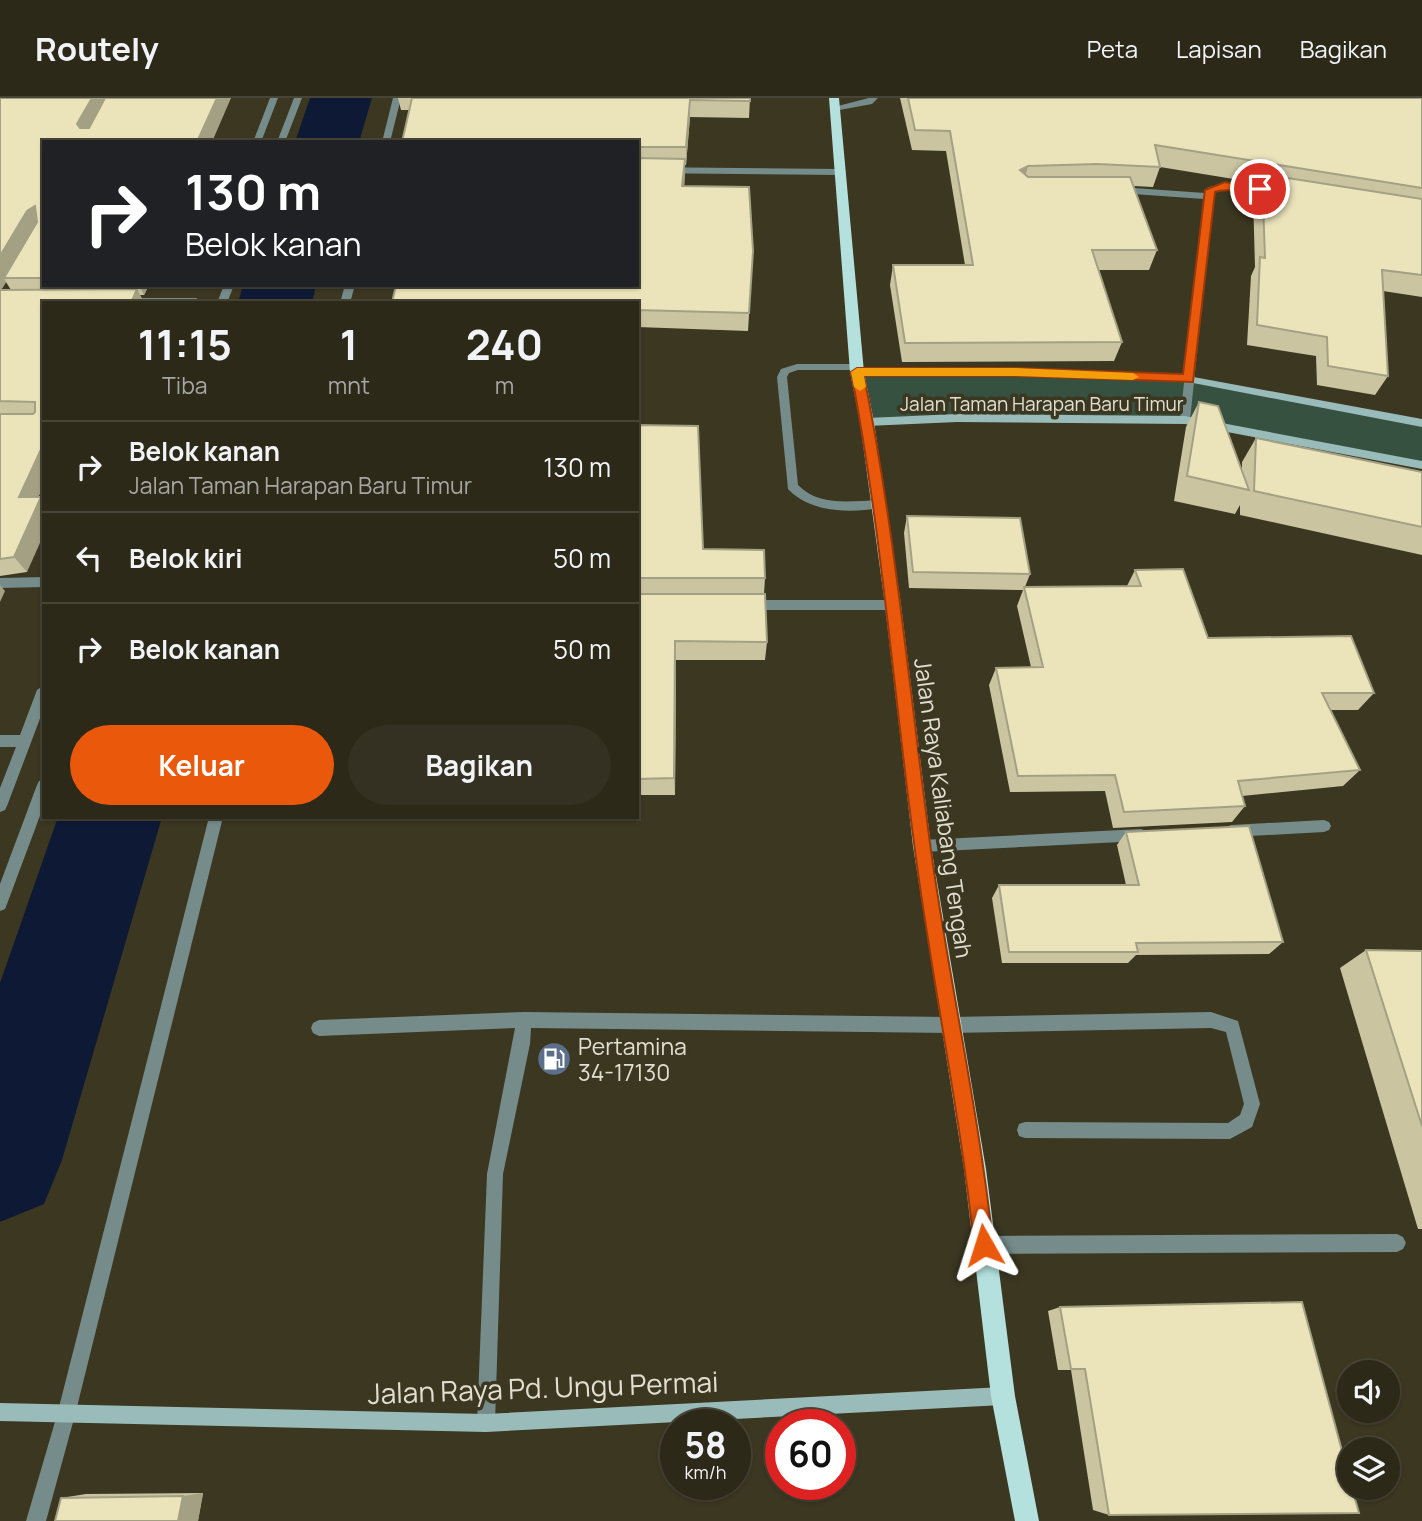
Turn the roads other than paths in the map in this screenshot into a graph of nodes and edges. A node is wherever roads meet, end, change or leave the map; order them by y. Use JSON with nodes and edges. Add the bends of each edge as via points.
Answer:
{"nodes":[{"id":1,"x":274,"y":98,"type":"edge"},
{"id":2,"x":298,"y":98,"type":"edge"},
{"id":3,"x":397,"y":98,"type":"edge"},
{"id":4,"x":874,"y":98,"type":"edge"},
{"id":5,"x":834,"y":103,"type":"edge"},
{"id":6,"x":258,"y":140,"type":"edge"},
{"id":7,"x":283,"y":140,"type":"edge"},
{"id":8,"x":386,"y":140,"type":"edge"},
{"id":9,"x":639,"y":170,"type":"edge"},
{"id":10,"x":841,"y":172,"type":"junction"},
{"id":11,"x":1103,"y":190,"type":"edge"},
{"id":12,"x":1287,"y":193,"type":"edge"},
{"id":13,"x":1208,"y":196,"type":"junction"},
{"id":14,"x":197,"y":299,"type":"edge"},
{"id":15,"x":114,"y":301,"type":"edge"},
{"id":16,"x":857,"y":369,"type":"junction"},
{"id":17,"x":1188,"y":379,"type":"junction"},
{"id":18,"x":1185,"y":420,"type":"junction"},
{"id":19,"x":867,"y":422,"type":"junction"},
{"id":20,"x":1422,"y":423,"type":"edge"},
{"id":21,"x":1422,"y":465,"type":"edge"},
{"id":22,"x":879,"y":504,"type":"junction"},
{"id":23,"x":42,"y":582,"type":"edge"},
{"id":24,"x":0,"y":583,"type":"edge"},
{"id":25,"x":731,"y":605,"type":"edge"},
{"id":26,"x":892,"y":605,"type":"junction"},
{"id":27,"x":42,"y":695,"type":"edge"},
{"id":28,"x":0,"y":741,"type":"edge"},
{"id":29,"x":24,"y":741,"type":"junction"},
{"id":30,"x":42,"y":790,"type":"edge"},
{"id":31,"x":0,"y":806,"type":"edge"},
{"id":32,"x":215,"y":819,"type":"edge"},
{"id":33,"x":1324,"y":826,"type":"dead end"},
{"id":34,"x":1212,"y":832,"type":"edge"},
{"id":35,"x":1156,"y":834,"type":"edge"},
{"id":36,"x":922,"y":846,"type":"junction"},
{"id":37,"x":0,"y":904,"type":"edge"},
{"id":38,"x":524,"y":1020,"type":"junction"},
{"id":39,"x":950,"y":1025,"type":"junction"},
{"id":40,"x":319,"y":1028,"type":"dead end"},
{"id":41,"x":1026,"y":1130,"type":"dead end"},
{"id":42,"x":1397,"y":1243,"type":"dead end"},
{"id":43,"x":984,"y":1245,"type":"junction"},
{"id":44,"x":1003,"y":1396,"type":"junction"},
{"id":45,"x":9,"y":1412,"type":"edge"},
{"id":46,"x":66,"y":1415,"type":"junction"},
{"id":47,"x":486,"y":1423,"type":"junction"},
{"id":48,"x":36,"y":1521,"type":"edge"},
{"id":49,"x":1027,"y":1521,"type":"edge"}],
"edges":[{"from":1,"to":6,"type":"street"},
{"from":2,"to":7,"type":"street"},
{"from":3,"to":8,"type":"street"},
{"from":4,"to":5,"type":"street","via":[[869,103]]},
{"from":5,"to":10,"type":"main road","name":"Jalan Raya Kaliabang Tengah"},
{"from":9,"to":10,"type":"street"},
{"from":10,"to":16,"type":"main road","name":"Jalan Raya Kaliabang Tengah"},
{"from":11,"to":13,"type":"street"},
{"from":12,"to":13,"type":"street","via":[[1225,185],[1213,187]]},
{"from":13,"to":17,"type":"street"},
{"from":14,"to":15,"type":"street"},
{"from":16,"to":17,"type":"street","name":"Jalan Taman Harapan Baru Timur"},
{"from":16,"to":19,"type":"main road","name":"Jalan Raya Kaliabang Tengah"},
{"from":16,"to":22,"type":"street","via":[[785,371],[792,486],[812,503]]},
{"from":17,"to":18,"type":"street"},
{"from":17,"to":20,"type":"street","name":"Jalan Taman Harapan Baru Timur"},
{"from":18,"to":19,"type":"street","name":"Jalan Taman Harapan Baru Timur"},
{"from":18,"to":21,"type":"street","name":"Jalan Taman Harapan Baru Timur"},
{"from":19,"to":22,"type":"main road","name":"Jalan Raya Kaliabang Tengah"},
{"from":22,"to":26,"type":"main road","name":"Jalan Raya Kaliabang Tengah"},
{"from":23,"to":24,"type":"street"},
{"from":25,"to":26,"type":"street"},
{"from":26,"to":36,"type":"main road","name":"Jalan Raya Kaliabang Tengah"},
{"from":27,"to":29,"type":"street"},
{"from":28,"to":29,"type":"street"},
{"from":29,"to":31,"type":"street"},
{"from":30,"to":37,"type":"street"},
{"from":32,"to":46,"type":"street"},
{"from":33,"to":34,"type":"street"},
{"from":35,"to":36,"type":"street"},
{"from":36,"to":39,"type":"main road","name":"Jalan Raya Kaliabang Tengah"},
{"from":38,"to":39,"type":"street"},
{"from":38,"to":40,"type":"street"},
{"from":38,"to":47,"type":"street","via":[[495,1174]]},
{"from":39,"to":41,"type":"street","via":[[1211,1020],[1232,1026],[1252,1104],[1246,1121],[1230,1131]]},
{"from":39,"to":43,"type":"main road","name":"Jalan Raya Kaliabang Tengah"},
{"from":42,"to":43,"type":"street"},
{"from":43,"to":44,"type":"main road","name":"Jalan Raya Kaliabang Tengah"},
{"from":44,"to":47,"type":"street","name":"Jalan Raya Pd. Ungu Permai"},
{"from":44,"to":49,"type":"main road","name":"Jalan Raya Kaliabang Tengah"},
{"from":45,"to":46,"type":"street","name":"Jalan Raya Pd. Ungu Permai"},
{"from":46,"to":47,"type":"street","name":"Jalan Raya Pd. Ungu Permai"},
{"from":46,"to":48,"type":"street"}]}
